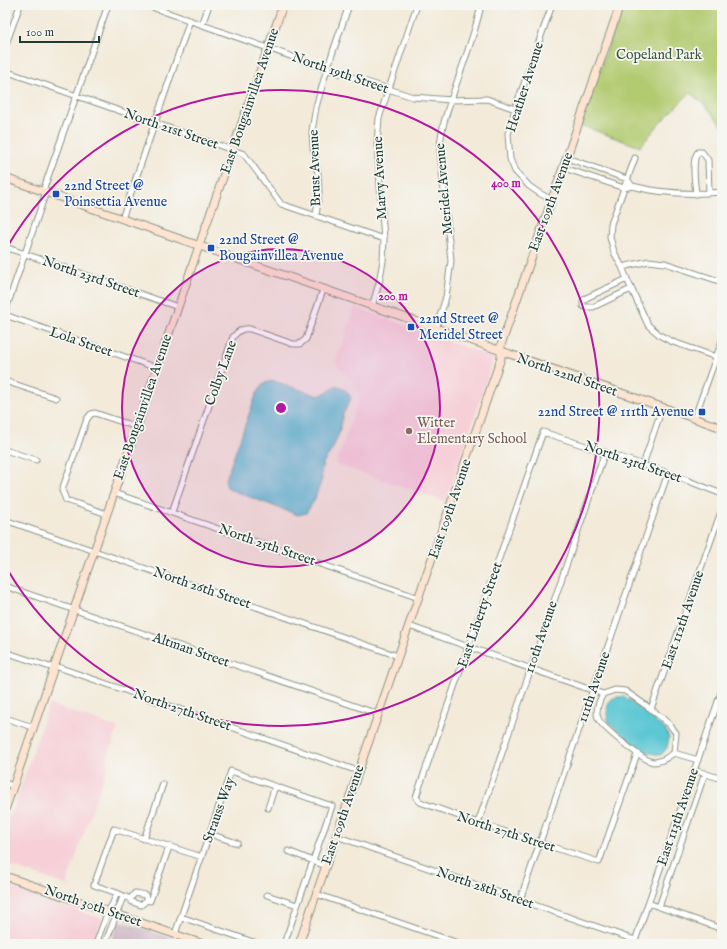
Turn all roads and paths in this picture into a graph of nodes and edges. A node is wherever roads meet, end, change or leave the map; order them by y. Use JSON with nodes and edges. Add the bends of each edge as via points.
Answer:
{"nodes":[{"id":1,"x":20,"y":5,"type":"edge"},
{"id":2,"x":108,"y":5,"type":"edge"},
{"id":3,"x":146,"y":5,"type":"edge"},
{"id":4,"x":208,"y":5,"type":"edge"},
{"id":5,"x":283,"y":5,"type":"edge"},
{"id":6,"x":349,"y":5,"type":"edge"},
{"id":7,"x":416,"y":5,"type":"edge"},
{"id":8,"x":481,"y":5,"type":"edge"},
{"id":9,"x":552,"y":5,"type":"edge"},
{"id":10,"x":620,"y":5,"type":"edge"},
{"id":11,"x":190,"y":20,"type":"junction"},
{"id":12,"x":202,"y":24,"type":"junction"},
{"id":13,"x":5,"y":47,"type":"edge"},
{"id":14,"x":268,"y":48,"type":"junction"},
{"id":15,"x":327,"y":69,"type":"junction"},
{"id":16,"x":5,"y":71,"type":"edge"},
{"id":17,"x":387,"y":90,"type":"junction"},
{"id":18,"x":77,"y":96,"type":"junction"},
{"id":19,"x":451,"y":100,"type":"junction"},
{"id":20,"x":515,"y":109,"type":"junction"},
{"id":21,"x":154,"y":124,"type":"junction"},
{"id":22,"x":233,"y":151,"type":"junction"},
{"id":23,"x":567,"y":158,"type":"junction"},
{"id":24,"x":634,"y":158,"type":"dead end"},
{"id":25,"x":564,"y":168,"type":"junction"},
{"id":26,"x":5,"y":178,"type":"edge"},
{"id":27,"x":627,"y":179,"type":"junction"},
{"id":28,"x":632,"y":186,"type":"junction"},
{"id":29,"x":624,"y":188,"type":"junction"},
{"id":30,"x":45,"y":191,"type":"junction"},
{"id":31,"x":722,"y":192,"type":"edge"},
{"id":32,"x":709,"y":193,"type":"junction"},
{"id":33,"x":696,"y":194,"type":"junction"},
{"id":34,"x":552,"y":200,"type":"junction"},
{"id":35,"x":316,"y":216,"type":"junction"},
{"id":36,"x":122,"y":219,"type":"junction"},
{"id":37,"x":384,"y":239,"type":"junction"},
{"id":38,"x":199,"y":246,"type":"junction"},
{"id":39,"x":5,"y":247,"type":"edge"},
{"id":40,"x":25,"y":254,"type":"junction"},
{"id":41,"x":622,"y":267,"type":"junction"},
{"id":42,"x":627,"y":279,"type":"junction"},
{"id":43,"x":722,"y":282,"type":"edge"},
{"id":44,"x":631,"y":289,"type":"junction"},
{"id":45,"x":323,"y":290,"type":"junction"},
{"id":46,"x":178,"y":307,"type":"junction"},
{"id":47,"x":372,"y":307,"type":"junction"},
{"id":48,"x":5,"y":314,"type":"edge"},
{"id":49,"x":436,"y":329,"type":"junction"},
{"id":50,"x":722,"y":341,"type":"edge"},
{"id":51,"x":501,"y":352,"type":"junction"},
{"id":52,"x":719,"y":358,"type":"edge"},
{"id":53,"x":157,"y":368,"type":"junction"},
{"id":54,"x":5,"y":381,"type":"edge"},
{"id":55,"x":56,"y":398,"type":"dead end"},
{"id":56,"x":662,"y":408,"type":"junction"},
{"id":57,"x":694,"y":419,"type":"junction"},
{"id":58,"x":137,"y":427,"type":"junction"},
{"id":59,"x":722,"y":428,"type":"edge"},
{"id":60,"x":544,"y":432,"type":"joint"},
{"id":61,"x":5,"y":450,"type":"edge"},
{"id":62,"x":605,"y":452,"type":"junction"},
{"id":63,"x":36,"y":460,"type":"dead end"},
{"id":64,"x":642,"y":465,"type":"junction"},
{"id":65,"x":668,"y":474,"type":"junction"},
{"id":66,"x":114,"y":493,"type":"junction"},
{"id":67,"x":722,"y":494,"type":"edge"},
{"id":68,"x":722,"y":509,"type":"edge"},
{"id":69,"x":172,"y":512,"type":"junction"},
{"id":70,"x":107,"y":514,"type":"junction"},
{"id":71,"x":5,"y":520,"type":"edge"},
{"id":72,"x":94,"y":551,"type":"junction"},
{"id":73,"x":5,"y":586,"type":"edge"},
{"id":74,"x":419,"y":598,"type":"junction"},
{"id":75,"x":74,"y":610,"type":"junction"},
{"id":76,"x":409,"y":626,"type":"junction"},
{"id":77,"x":468,"y":647,"type":"junction"},
{"id":78,"x":5,"y":652,"type":"edge"},
{"id":79,"x":398,"y":656,"type":"junction"},
{"id":80,"x":55,"y":666,"type":"junction"},
{"id":81,"x":530,"y":668,"type":"junction"},
{"id":82,"x":593,"y":690,"type":"junction"},
{"id":83,"x":722,"y":690,"type":"edge"},
{"id":84,"x":603,"y":694,"type":"junction"},
{"id":85,"x":652,"y":709,"type":"junction"},
{"id":86,"x":378,"y":714,"type":"junction"},
{"id":87,"x":5,"y":718,"type":"edge"},
{"id":88,"x":33,"y":727,"type":"junction"},
{"id":89,"x":674,"y":753,"type":"junction"},
{"id":90,"x":637,"y":754,"type":"junction"},
{"id":91,"x":698,"y":760,"type":"junction"},
{"id":92,"x":694,"y":770,"type":"junction"},
{"id":93,"x":358,"y":771,"type":"junction"},
{"id":94,"x":705,"y":774,"type":"junction"},
{"id":95,"x":722,"y":779,"type":"edge"},
{"id":96,"x":5,"y":783,"type":"edge"},
{"id":97,"x":163,"y":784,"type":"dead end"},
{"id":98,"x":13,"y":786,"type":"junction"},
{"id":99,"x":275,"y":786,"type":"junction"},
{"id":100,"x":416,"y":797,"type":"joint"},
{"id":101,"x":268,"y":808,"type":"dead end"},
{"id":102,"x":5,"y":810,"type":"edge"},
{"id":103,"x":478,"y":823,"type":"junction"},
{"id":104,"x":210,"y":834,"type":"junction"},
{"id":105,"x":336,"y":836,"type":"junction"},
{"id":106,"x":144,"y":839,"type":"junction"},
{"id":107,"x":237,"y":843,"type":"dead end"},
{"id":108,"x":540,"y":843,"type":"junction"},
{"id":109,"x":169,"y":847,"type":"junction"},
{"id":110,"x":288,"y":851,"type":"dead end"},
{"id":111,"x":202,"y":857,"type":"junction"},
{"id":112,"x":312,"y":862,"type":"junction"},
{"id":113,"x":326,"y":866,"type":"junction"},
{"id":114,"x":5,"y":876,"type":"edge"},
{"id":115,"x":117,"y":893,"type":"junction"},
{"id":116,"x":316,"y":894,"type":"junction"},
{"id":117,"x":267,"y":895,"type":"dead end"},
{"id":118,"x":123,"y":897,"type":"junction"},
{"id":119,"x":130,"y":899,"type":"junction"},
{"id":120,"x":147,"y":900,"type":"junction"},
{"id":121,"x":520,"y":900,"type":"junction"},
{"id":122,"x":648,"y":903,"type":"junction"},
{"id":123,"x":297,"y":905,"type":"junction"},
{"id":124,"x":659,"y":907,"type":"junction"},
{"id":125,"x":108,"y":911,"type":"junction"},
{"id":126,"x":116,"y":914,"type":"junction"},
{"id":127,"x":181,"y":917,"type":"junction"},
{"id":128,"x":722,"y":929,"type":"edge"},
{"id":129,"x":175,"y":934,"type":"junction"},
{"id":130,"x":634,"y":942,"type":"edge"},
{"id":131,"x":96,"y":944,"type":"edge"},
{"id":132,"x":105,"y":944,"type":"edge"},
{"id":133,"x":203,"y":944,"type":"edge"},
{"id":134,"x":259,"y":944,"type":"edge"},
{"id":135,"x":284,"y":944,"type":"edge"},
{"id":136,"x":299,"y":944,"type":"edge"},
{"id":137,"x":461,"y":944,"type":"edge"}],
"edges":[{"from":1,"to":13,"type":"street"},
{"from":2,"to":18,"type":"street"},
{"from":3,"to":11,"type":"street","name":"North 19th Street"},
{"from":4,"to":12,"type":"street"},
{"from":5,"to":14,"type":"street","name":"East Bougainvillea Avenue"},
{"from":6,"to":15,"type":"street","name":"Brust Avenue"},
{"from":7,"to":17,"type":"street","name":"Marvy Avenue"},
{"from":8,"to":19,"type":"street","name":"Meridel Avenue"},
{"from":9,"to":20,"type":"street","name":"Heather Avenue"},
{"from":10,"to":23,"type":"street","name":"East 109th Avenue"},
{"from":11,"to":12,"type":"street","name":"North 19th Street"},
{"from":11,"to":21,"type":"street"},
{"from":12,"to":14,"type":"street","name":"North 19th Street"},
{"from":14,"to":15,"type":"street","name":"North 19th Street"},
{"from":14,"to":22,"type":"street","name":"East Bougainvillea Avenue"},
{"from":15,"to":17,"type":"street","name":"North 19th Street"},
{"from":15,"to":35,"type":"street","name":"Brust Avenue","via":[[312,131],[319,192]]},
{"from":16,"to":18,"type":"street","name":"North 21st Street"},
{"from":17,"to":19,"type":"street","name":"North 19th Street","via":[[413,97]]},
{"from":17,"to":37,"type":"street","name":"Marvy Avenue","via":[[379,118],[377,144]]},
{"from":18,"to":21,"type":"street","name":"North 21st Street"},
{"from":18,"to":30,"type":"street"},
{"from":19,"to":20,"type":"street","name":"North 19th Street","via":[[487,99]]},
{"from":19,"to":49,"type":"street","name":"Meridel Avenue","via":[[440,136],[451,261],[446,297]]},
{"from":20,"to":34,"type":"street","name":"Heather Avenue","via":[[508,134],[510,159],[522,179]]},
{"from":21,"to":22,"type":"street","name":"North 21st Street"},
{"from":21,"to":36,"type":"street"},
{"from":22,"to":35,"type":"street","name":"North 21st Street","via":[[244,154],[281,204]]},
{"from":22,"to":38,"type":"street","name":"East Bougainvillea Avenue"},
{"from":23,"to":25,"type":"street","name":"East 109th Avenue"},
{"from":23,"to":27,"type":"street"},
{"from":24,"to":27,"type":"street"},
{"from":25,"to":29,"type":"street"},
{"from":25,"to":34,"type":"street","name":"East 109th Avenue"},
{"from":26,"to":30,"type":"street","name":"North 22nd Street"},
{"from":27,"to":28,"type":"street"},
{"from":27,"to":29,"type":"street"},
{"from":28,"to":29,"type":"street"},
{"from":28,"to":33,"type":"street","via":[[666,193]]},
{"from":29,"to":41,"type":"street","via":[[611,224],[610,237]]},
{"from":30,"to":36,"type":"street","name":"North 22nd Street"},
{"from":30,"to":40,"type":"street"},
{"from":31,"to":32,"type":"street"},
{"from":32,"to":33,"type":"street"},
{"from":32,"to":33,"type":"street","via":[[708,160],[702,152],[698,152],[694,161]]},
{"from":34,"to":51,"type":"street","name":"East 109th Avenue","via":[[501,345]]},
{"from":35,"to":37,"type":"street","name":"North 21st Street"},
{"from":36,"to":38,"type":"street","name":"North 22nd Street"},
{"from":37,"to":47,"type":"street","name":"Marvy Avenue","via":[[379,283]]},
{"from":38,"to":45,"type":"street","name":"North 22nd Street"},
{"from":38,"to":46,"type":"street","name":"East Bougainvillea Avenue"},
{"from":39,"to":40,"type":"street","name":"North 23rd Street"},
{"from":40,"to":46,"type":"street","name":"North 23rd Street"},
{"from":40,"to":48,"type":"street"},
{"from":41,"to":42,"type":"street"},
{"from":41,"to":43,"type":"street","via":[[649,260]]},
{"from":42,"to":44,"type":"street"},
{"from":42,"to":44,"type":"street","via":[[586,298],[583,306],[593,307]]},
{"from":44,"to":52,"type":"street","via":[[648,324],[661,336]]},
{"from":45,"to":47,"type":"street","name":"North 22nd Street"},
{"from":45,"to":69,"type":"street","name":"Colby Lane","via":[[306,339],[300,344],[243,328],[233,337]]},
{"from":46,"to":53,"type":"street","name":"East Bougainvillea Avenue"},
{"from":47,"to":49,"type":"street","name":"North 22nd Street"},
{"from":48,"to":53,"type":"street","name":"Lola Street"},
{"from":49,"to":51,"type":"street","name":"North 22nd Street"},
{"from":50,"to":52,"type":"street"},
{"from":51,"to":56,"type":"street","name":"North 22nd Street"},
{"from":51,"to":74,"type":"street","name":"East 109th Avenue"},
{"from":52,"to":57,"type":"street"},
{"from":53,"to":58,"type":"street","name":"East Bougainvillea Avenue"},
{"from":54,"to":55,"type":"street"},
{"from":56,"to":57,"type":"street","name":"North 22nd Street"},
{"from":56,"to":64,"type":"street"},
{"from":57,"to":59,"type":"street","name":"North 22nd Street"},
{"from":58,"to":66,"type":"street","name":"East Bougainvillea Avenue"},
{"from":58,"to":70,"type":"street","via":[[96,413],[90,414],[62,490],[66,500]]},
{"from":60,"to":62,"type":"street","name":"North 23rd Street"},
{"from":60,"to":77,"type":"street","name":"East Liberty Street"},
{"from":61,"to":63,"type":"street"},
{"from":62,"to":64,"type":"street","name":"North 23rd Street"},
{"from":62,"to":81,"type":"street","name":"110th Avenue"},
{"from":64,"to":65,"type":"street","name":"North 23rd Street"},
{"from":65,"to":67,"type":"street","name":"North 23rd Street"},
{"from":65,"to":82,"type":"street","name":"111th Avenue"},
{"from":66,"to":69,"type":"street","name":"North 25th Street"},
{"from":66,"to":70,"type":"street","name":"East Bougainvillea Avenue"},
{"from":68,"to":85,"type":"street","name":"East 112th Avenue"},
{"from":69,"to":74,"type":"street","name":"North 25th Street"},
{"from":70,"to":72,"type":"street","name":"East Bougainvillea Avenue"},
{"from":71,"to":72,"type":"street","name":"North 26th Street"},
{"from":72,"to":75,"type":"street","name":"East Bougainvillea Avenue"},
{"from":72,"to":79,"type":"street","name":"North 26th Street"},
{"from":73,"to":75,"type":"street","name":"Altman Street"},
{"from":74,"to":76,"type":"street","name":"East 109th Avenue"},
{"from":75,"to":80,"type":"street","name":"East Bougainvillea Avenue"},
{"from":75,"to":86,"type":"street","name":"Altman Street"},
{"from":76,"to":77,"type":"street"},
{"from":76,"to":79,"type":"street","name":"East 109th Avenue"},
{"from":77,"to":81,"type":"street"},
{"from":77,"to":100,"type":"street","name":"East Liberty Street"},
{"from":78,"to":80,"type":"street","name":"North 27th Street","via":[[50,667]]},
{"from":79,"to":86,"type":"street","name":"East 109th Avenue"},
{"from":80,"to":88,"type":"street","name":"East Bougainvillea Avenue"},
{"from":80,"to":93,"type":"street","name":"North 27th Street"},
{"from":81,"to":82,"type":"street"},
{"from":81,"to":103,"type":"street","name":"110th Avenue"},
{"from":82,"to":84,"type":"street"},
{"from":82,"to":108,"type":"street","name":"111th Avenue"},
{"from":83,"to":91,"type":"street","name":"East 113th Avenue"},
{"from":84,"to":85,"type":"street","via":[[615,690],[625,691]]},
{"from":84,"to":90,"type":"street","via":[[598,703],[598,718]]},
{"from":85,"to":89,"type":"street","via":[[676,733]]},
{"from":86,"to":93,"type":"street","name":"East 109th Avenue"},
{"from":87,"to":88,"type":"street"},
{"from":88,"to":98,"type":"street","name":"East Bougainvillea Avenue"},
{"from":89,"to":90,"type":"street","via":[[664,760],[654,762]]},
{"from":89,"to":91,"type":"street"},
{"from":90,"to":108,"type":"street","name":"North 27th Street","via":[[599,862]]},
{"from":91,"to":92,"type":"street","name":"East 113th Avenue"},
{"from":92,"to":94,"type":"street"},
{"from":92,"to":122,"type":"street","name":"East 113th Avenue"},
{"from":93,"to":105,"type":"street","name":"East 109th Avenue"},
{"from":94,"to":95,"type":"street"},
{"from":94,"to":124,"type":"street"},
{"from":96,"to":98,"type":"street"},
{"from":97,"to":106,"type":"street"},
{"from":98,"to":102,"type":"street","name":"East Bougainvillea Avenue"},
{"from":99,"to":101,"type":"street"},
{"from":99,"to":104,"type":"street","name":"Strauss Way","via":[[231,771]]},
{"from":99,"to":112,"type":"street","name":"Strauss Way","via":[[332,806]]},
{"from":100,"to":103,"type":"street","name":"North 27th Street","via":[[420,802]]},
{"from":103,"to":108,"type":"street","name":"North 27th Street"},
{"from":104,"to":107,"type":"street"},
{"from":104,"to":111,"type":"street","name":"Strauss Way"},
{"from":105,"to":113,"type":"street","name":"East 109th Avenue"},
{"from":105,"to":121,"type":"street","name":"North 28th Street"},
{"from":106,"to":109,"type":"street"},
{"from":106,"to":115,"type":"street","via":[[114,829],[94,885]]},
{"from":108,"to":121,"type":"street","name":"111th Avenue"},
{"from":109,"to":111,"type":"street"},
{"from":109,"to":120,"type":"street","via":[[150,901]]},
{"from":110,"to":112,"type":"street"},
{"from":111,"to":127,"type":"street","name":"Strauss Way"},
{"from":112,"to":113,"type":"street"},
{"from":112,"to":123,"type":"street","name":"Strauss Way"},
{"from":113,"to":116,"type":"street","name":"East 109th Avenue"},
{"from":114,"to":125,"type":"street","name":"North 30th Street"},
{"from":115,"to":118,"type":"street"},
{"from":115,"to":125,"type":"street"},
{"from":116,"to":136,"type":"street","name":"East 109th Avenue"},
{"from":116,"to":137,"type":"street"},
{"from":117,"to":123,"type":"street"},
{"from":118,"to":119,"type":"street"},
{"from":118,"to":126,"type":"street"},
{"from":119,"to":120,"type":"street","via":[[141,905]]},
{"from":119,"to":120,"type":"street","via":[[135,892],[145,895]]},
{"from":121,"to":130,"type":"street","name":"North 28th Street"},
{"from":122,"to":124,"type":"street"},
{"from":122,"to":130,"type":"street","name":"East 113th Avenue"},
{"from":123,"to":135,"type":"street","name":"Strauss Way"},
{"from":124,"to":128,"type":"street"},
{"from":125,"to":126,"type":"street","name":"North 30th Street"},
{"from":125,"to":131,"type":"street"},
{"from":126,"to":129,"type":"street","name":"North 30th Street"},
{"from":126,"to":132,"type":"street"},
{"from":127,"to":129,"type":"street","name":"Strauss Way"},
{"from":127,"to":134,"type":"street"},
{"from":129,"to":133,"type":"street","name":"North 30th Street"}]}
